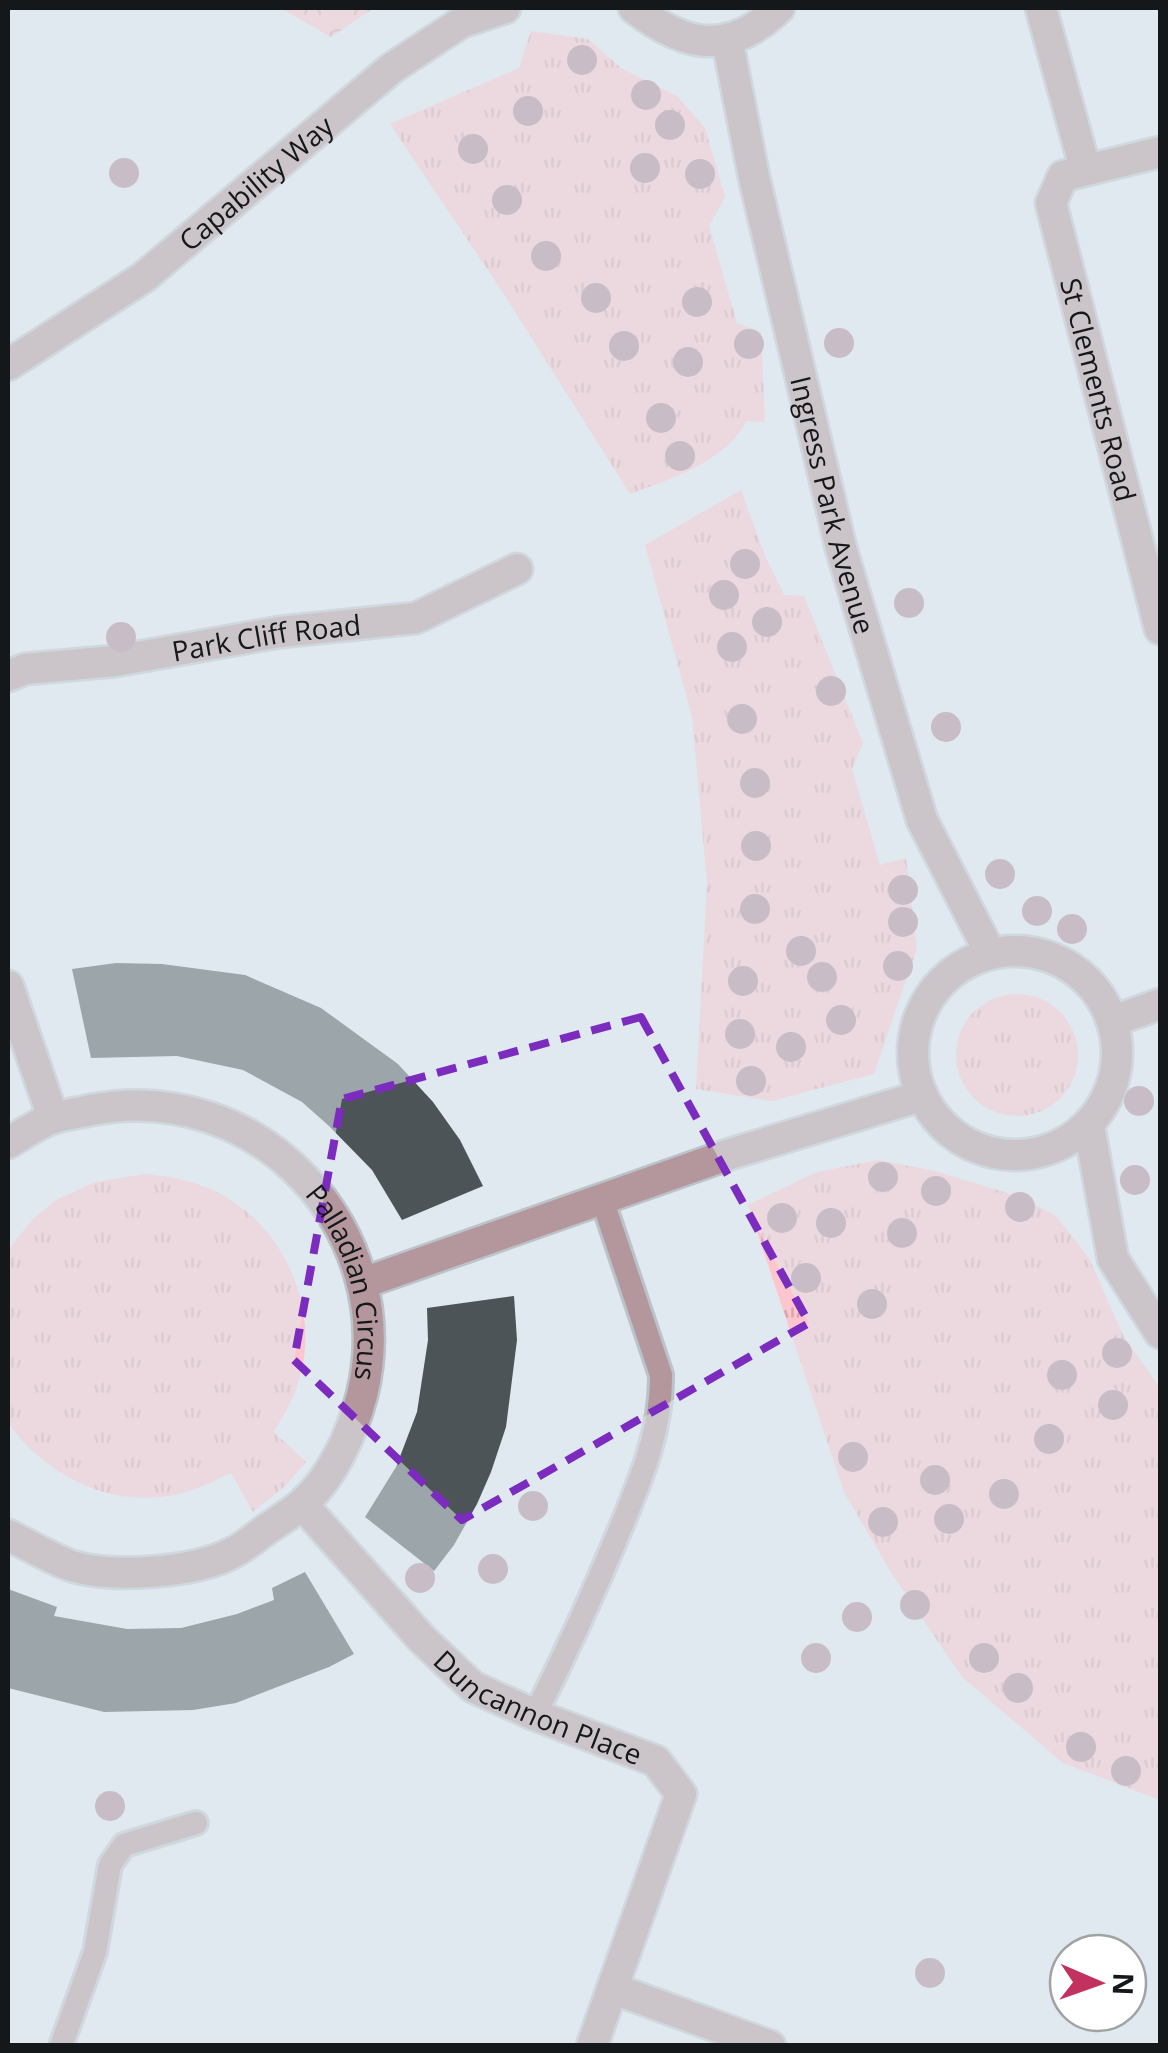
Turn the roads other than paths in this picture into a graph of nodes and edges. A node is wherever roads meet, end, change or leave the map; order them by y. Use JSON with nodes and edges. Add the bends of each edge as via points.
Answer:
{"nodes":[{"id":1,"x":505,"y":8,"type":"edge"},
{"id":2,"x":634,"y":8,"type":"edge"},
{"id":3,"x":779,"y":8,"type":"edge"},
{"id":4,"x":1041,"y":8,"type":"edge"},
{"id":5,"x":727,"y":39,"type":"junction"},
{"id":6,"x":1160,"y":152,"type":"edge"},
{"id":7,"x":1085,"y":168,"type":"junction"},
{"id":8,"x":8,"y":365,"type":"edge"},
{"id":9,"x":1149,"y":536,"type":"edge"},
{"id":10,"x":516,"y":570,"type":"dead end"},
{"id":11,"x":1160,"y":629,"type":"edge"},
{"id":12,"x":8,"y":676,"type":"edge"},
{"id":13,"x":990,"y":953,"type":"junction"},
{"id":14,"x":8,"y":986,"type":"edge"},
{"id":15,"x":1160,"y":1004,"type":"edge"},
{"id":16,"x":1113,"y":1020,"type":"junction"},
{"id":17,"x":922,"y":1096,"type":"junction"},
{"id":18,"x":53,"y":1118,"type":"junction"},
{"id":19,"x":1089,"y":1126,"type":"junction"},
{"id":20,"x":8,"y":1144,"type":"edge"},
{"id":21,"x":602,"y":1199,"type":"junction"},
{"id":22,"x":364,"y":1282,"type":"junction"},
{"id":23,"x":1160,"y":1333,"type":"edge"},
{"id":24,"x":302,"y":1504,"type":"junction"},
{"id":25,"x":8,"y":1535,"type":"edge"},
{"id":26,"x":535,"y":1716,"type":"junction"},
{"id":27,"x":196,"y":1822,"type":"dead end"},
{"id":28,"x":614,"y":1989,"type":"junction"},
{"id":29,"x":61,"y":2046,"type":"edge"},
{"id":30,"x":592,"y":2046,"type":"edge"},
{"id":31,"x":770,"y":2046,"type":"edge"}],
"edges":[{"from":1,"to":8,"type":"street","name":"Capability Way","via":[[462,22],[392,68],[144,277]]},
{"from":2,"to":5,"type":"street","via":[[696,42]]},
{"from":3,"to":5,"type":"street"},
{"from":4,"to":7,"type":"street"},
{"from":5,"to":13,"type":"street","name":"Ingress Park Avenue","via":[[841,548],[922,820]]},
{"from":6,"to":7,"type":"street"},
{"from":7,"to":9,"type":"street","name":"St Clements Road","via":[[1063,176],[1051,203]]},
{"from":9,"to":11,"type":"street","name":"St Clements Road"},
{"from":10,"to":12,"type":"street","name":"Park Cliff Road","via":[[416,618],[280,632]]},
{"from":13,"to":16,"type":"street","via":[[1051,956],[1078,971]]},
{"from":13,"to":17,"type":"street","via":[[939,984],[923,1009],[914,1037]]},
{"from":14,"to":18,"type":"street"},
{"from":15,"to":16,"type":"street"},
{"from":16,"to":19,"type":"street","via":[[1115,1076]]},
{"from":17,"to":19,"type":"street","via":[[940,1124],[998,1155],[1062,1145]]},
{"from":17,"to":21,"type":"street"},
{"from":18,"to":20,"type":"street","name":"Palladian Circus"},
{"from":18,"to":22,"type":"street","name":"Palladian Circus","via":[[123,1104],[194,1111],[259,1138],[313,1185]]},
{"from":19,"to":23,"type":"street","via":[[1112,1259]]},
{"from":21,"to":22,"type":"street"},
{"from":21,"to":26,"type":"lane","via":[[661,1375],[662,1406],[642,1476]]},
{"from":22,"to":24,"type":"street","name":"Palladian Circus","via":[[368,1367],[356,1420],[332,1469]]},
{"from":24,"to":25,"type":"street","name":"Palladian Circus","via":[[230,1555],[152,1574],[72,1566]]},
{"from":24,"to":26,"type":"street","name":"Duncannon Place","via":[[454,1672],[478,1691]]},
{"from":26,"to":28,"type":"street","name":"Duncannon Place","via":[[656,1761],[682,1794]]},
{"from":27,"to":29,"type":"lane","via":[[124,1846],[110,1865],[96,1952]]},
{"from":28,"to":30,"type":"street","name":"Duncannon Place"},
{"from":28,"to":31,"type":"street"}]}
